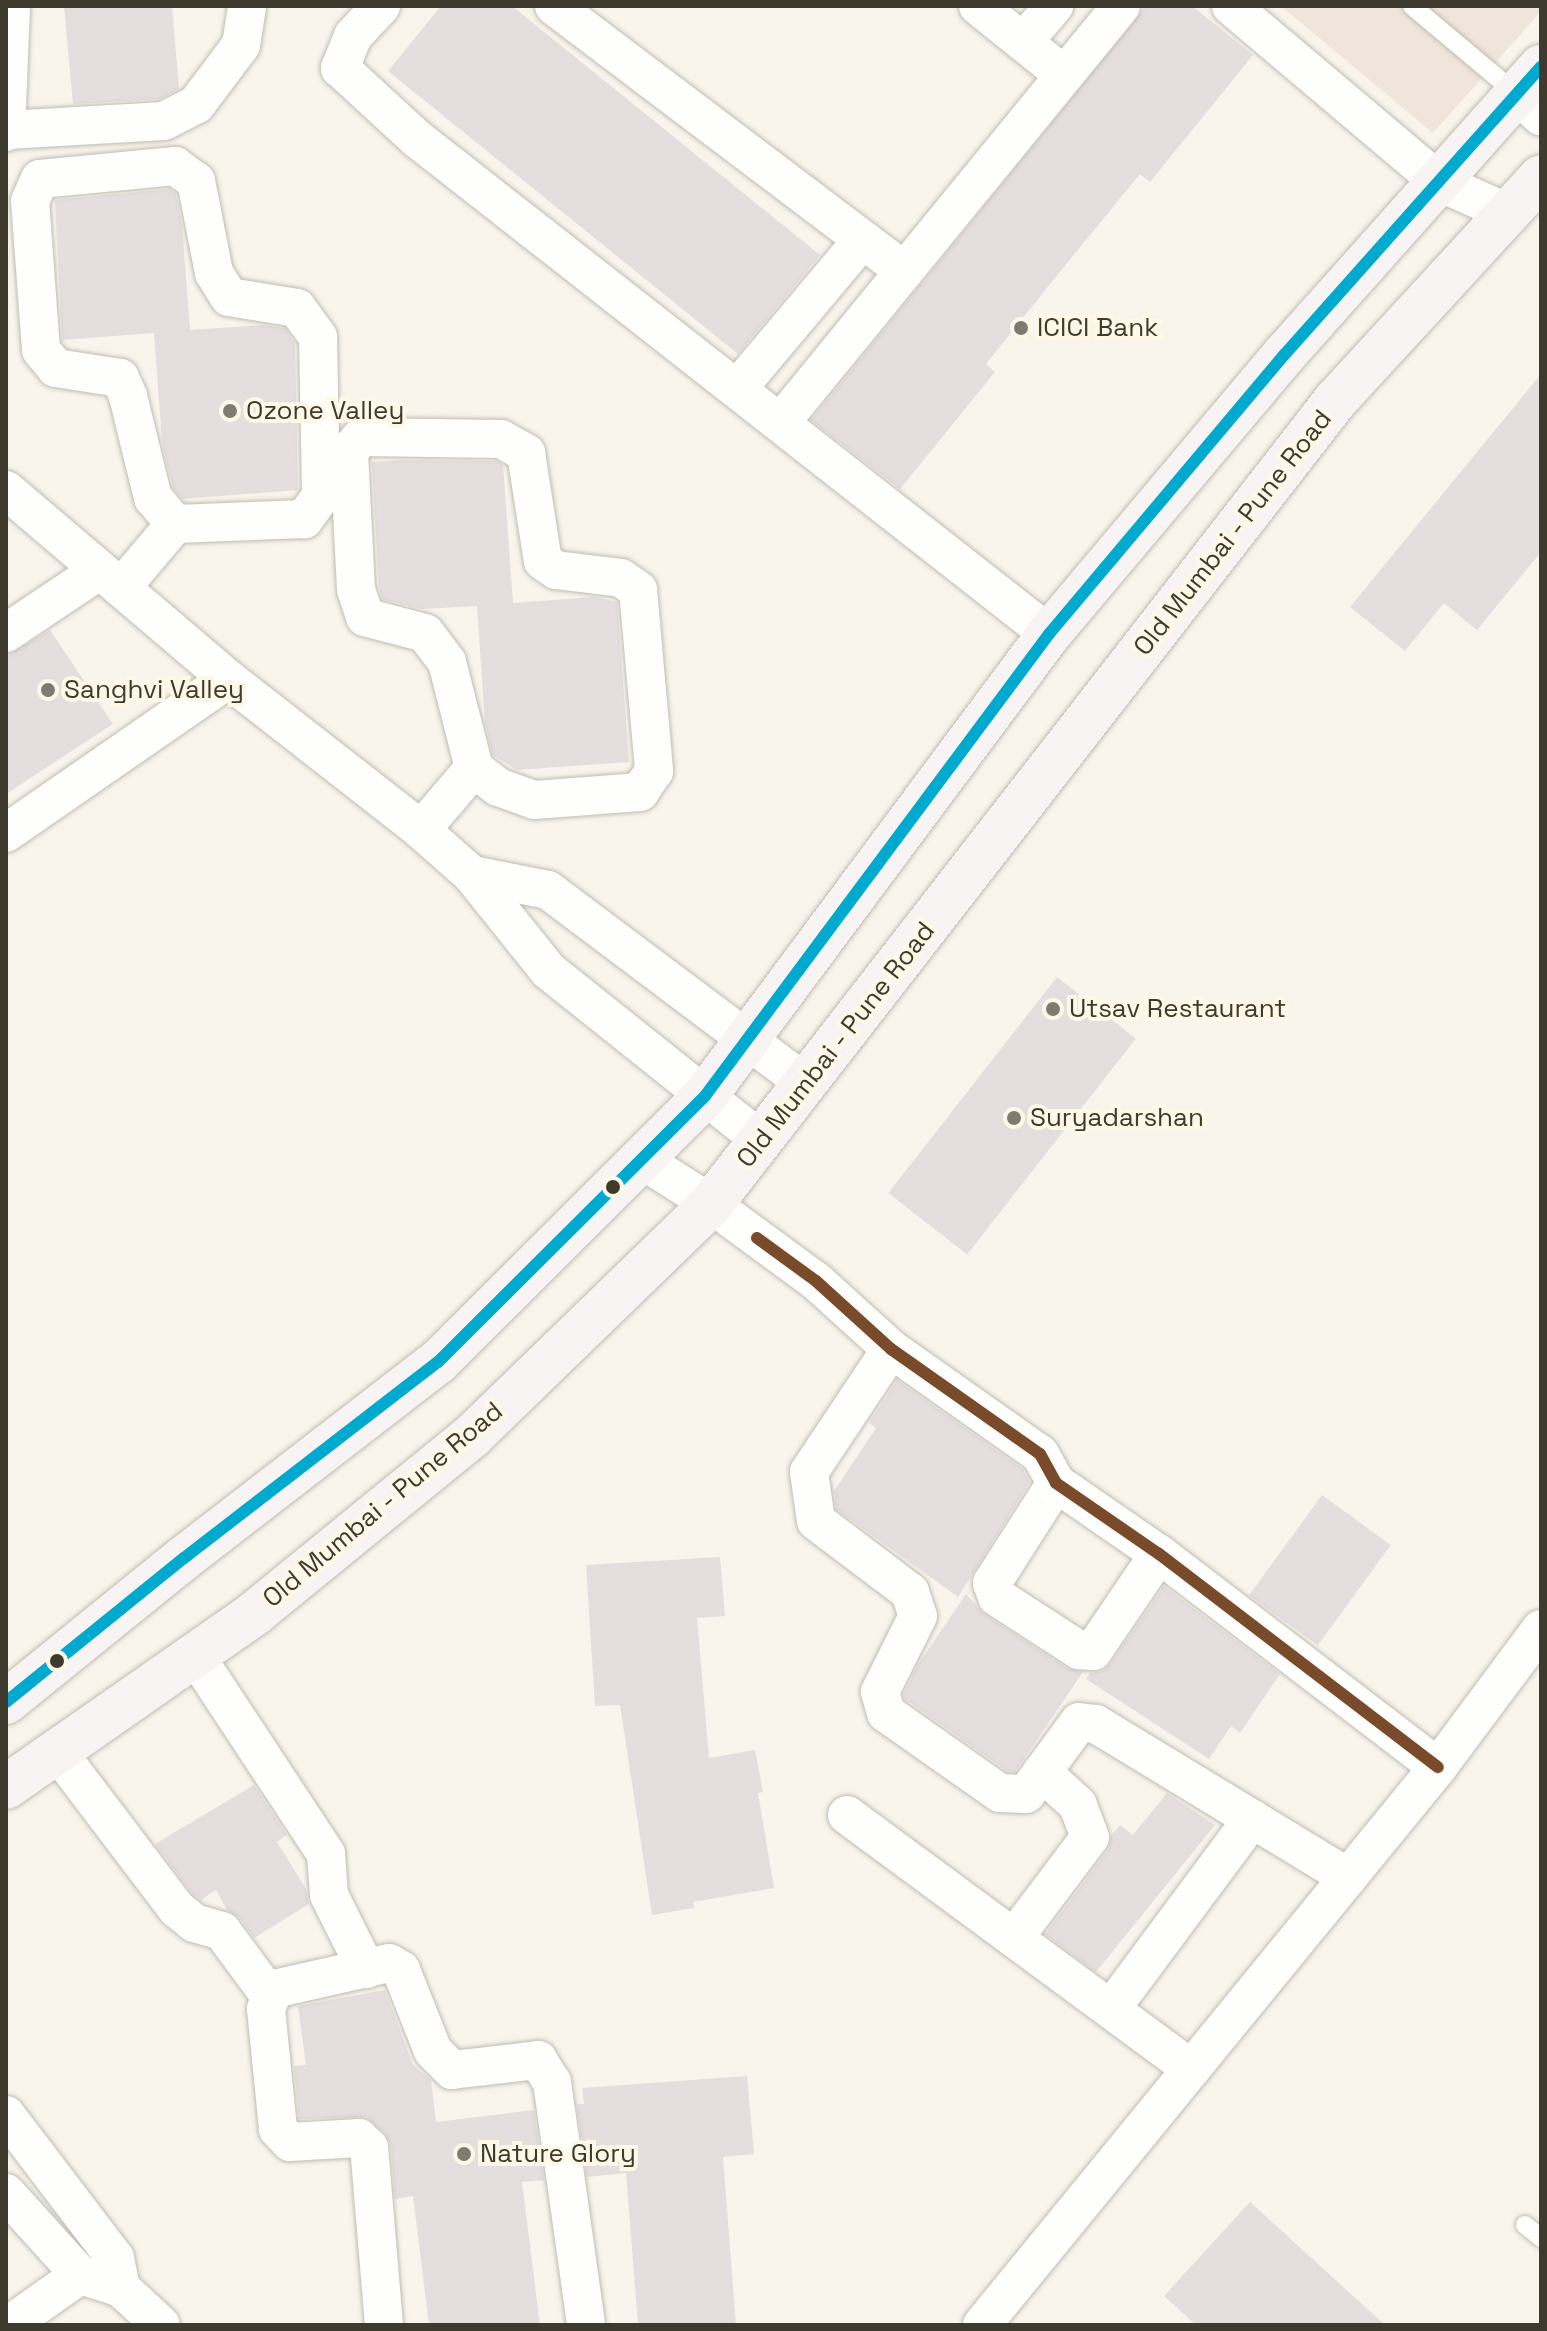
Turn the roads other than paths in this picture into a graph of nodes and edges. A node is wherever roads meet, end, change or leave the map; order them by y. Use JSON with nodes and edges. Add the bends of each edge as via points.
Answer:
{"nodes":[{"id":1,"x":11,"y":6,"type":"edge"},
{"id":2,"x":247,"y":6,"type":"edge"},
{"id":3,"x":381,"y":6,"type":"edge"},
{"id":4,"x":554,"y":6,"type":"edge"},
{"id":5,"x":978,"y":6,"type":"edge"},
{"id":6,"x":1054,"y":6,"type":"edge"},
{"id":7,"x":1121,"y":6,"type":"edge"},
{"id":8,"x":1231,"y":6,"type":"edge"},
{"id":9,"x":1412,"y":6,"type":"edge"},
{"id":10,"x":1023,"y":42,"type":"junction"},
{"id":11,"x":1063,"y":74,"type":"junction"},
{"id":12,"x":1533,"y":92,"type":"edge"},
{"id":13,"x":6,"y":131,"type":"edge"},
{"id":14,"x":1541,"y":177,"type":"edge"},
{"id":15,"x":1439,"y":182,"type":"junction"},
{"id":16,"x":1508,"y":213,"type":"junction"},
{"id":17,"x":863,"y":239,"type":"junction"},
{"id":18,"x":904,"y":271,"type":"junction"},
{"id":19,"x":738,"y":388,"type":"junction"},
{"id":20,"x":781,"y":422,"type":"junction"},
{"id":21,"x":8,"y":494,"type":"edge"},
{"id":22,"x":175,"y":524,"type":"junction"},
{"id":23,"x":111,"y":579,"type":"junction"},
{"id":24,"x":6,"y":633,"type":"edge"},
{"id":25,"x":1049,"y":634,"type":"junction"},
{"id":26,"x":228,"y":679,"type":"junction"},
{"id":27,"x":474,"y":768,"type":"junction"},
{"id":28,"x":421,"y":830,"type":"junction"},
{"id":29,"x":6,"y":833,"type":"edge"},
{"id":30,"x":472,"y":875,"type":"junction"},
{"id":31,"x":747,"y":1042,"type":"junction"},
{"id":32,"x":806,"y":1084,"type":"junction"},
{"id":33,"x":705,"y":1096,"type":"junction"},
{"id":34,"x":762,"y":1141,"type":"junction"},
{"id":35,"x":641,"y":1159,"type":"junction"},
{"id":36,"x":711,"y":1204,"type":"junction"},
{"id":37,"x":891,"y":1349,"type":"junction"},
{"id":38,"x":1056,"y":1483,"type":"junction"},
{"id":39,"x":1159,"y":1554,"type":"junction"},
{"id":40,"x":1541,"y":1629,"type":"edge"},
{"id":41,"x":195,"y":1655,"type":"junction"},
{"id":42,"x":6,"y":1702,"type":"edge"},
{"id":43,"x":57,"y":1751,"type":"junction"},
{"id":44,"x":1438,"y":1767,"type":"junction"},
{"id":45,"x":1042,"y":1772,"type":"junction"},
{"id":46,"x":6,"y":1787,"type":"edge"},
{"id":47,"x":847,"y":1815,"type":"dead end"},
{"id":48,"x":1252,"y":1819,"type":"junction"},
{"id":49,"x":1348,"y":1877,"type":"junction"},
{"id":50,"x":1014,"y":1938,"type":"junction"},
{"id":51,"x":366,"y":1969,"type":"junction"},
{"id":52,"x":270,"y":1996,"type":"junction"},
{"id":53,"x":1111,"y":2009,"type":"junction"},
{"id":54,"x":1191,"y":2069,"type":"junction"},
{"id":55,"x":6,"y":2115,"type":"edge"},
{"id":56,"x":6,"y":2193,"type":"edge"},
{"id":57,"x":1525,"y":2225,"type":"dead end"},
{"id":58,"x":1541,"y":2238,"type":"edge"},
{"id":59,"x":80,"y":2275,"type":"junction"},
{"id":60,"x":121,"y":2288,"type":"junction"},
{"id":61,"x":9,"y":2325,"type":"edge"},
{"id":62,"x":161,"y":2325,"type":"edge"},
{"id":63,"x":384,"y":2325,"type":"edge"},
{"id":64,"x":586,"y":2325,"type":"edge"},
{"id":65,"x":982,"y":2325,"type":"edge"}],
"edges":[{"from":1,"to":13,"type":"street"},
{"from":2,"to":13,"type":"street","via":[[241,45],[196,105],[175,116],[164,121]]},
{"from":3,"to":19,"type":"street","via":[[353,36],[340,68],[416,138]]},
{"from":4,"to":17,"type":"street"},
{"from":5,"to":10,"type":"street"},
{"from":6,"to":10,"type":"street"},
{"from":7,"to":11,"type":"street"},
{"from":8,"to":15,"type":"street"},
{"from":9,"to":12,"type":"lane"},
{"from":10,"to":11,"type":"street"},
{"from":11,"to":18,"type":"street"},
{"from":12,"to":15,"type":"main road"},
{"from":14,"to":16,"type":"main road","name":"Old Mumbai - Pune Road"},
{"from":15,"to":16,"type":"street"},
{"from":15,"to":25,"type":"main road","via":[[1285,354]]},
{"from":16,"to":32,"type":"main road","name":"Old Mumbai - Pune Road","via":[[1335,401]]},
{"from":17,"to":18,"type":"street"},
{"from":17,"to":19,"type":"street"},
{"from":18,"to":20,"type":"street"},
{"from":19,"to":20,"type":"street"},
{"from":20,"to":25,"type":"street"},
{"from":21,"to":23,"type":"street"},
{"from":22,"to":22,"type":"street","via":[[153,498],[120,378],[56,368],[41,350],[30,201],[40,179],[175,166],[196,181],[214,273],[229,297],[297,308],[318,337],[321,496],[304,519]]},
{"from":22,"to":23,"type":"street"},
{"from":23,"to":24,"type":"street"},
{"from":23,"to":26,"type":"street"},
{"from":25,"to":31,"type":"main road"},
{"from":26,"to":28,"type":"street"},
{"from":26,"to":29,"type":"street"},
{"from":27,"to":27,"type":"street","via":[[447,662],[425,633],[365,617],[356,590],[349,451],[361,437],[501,439],[526,453],[543,561],[556,570],[621,578],[638,590],[654,771],[640,792],[534,800],[498,787]]},
{"from":27,"to":28,"type":"street"},
{"from":28,"to":30,"type":"street"},
{"from":30,"to":31,"type":"street","via":[[548,890]]},
{"from":30,"to":33,"type":"street","via":[[548,970]]},
{"from":31,"to":32,"type":"street"},
{"from":31,"to":33,"type":"main road"},
{"from":32,"to":34,"type":"main road","name":"Old Mumbai - Pune Road"},
{"from":33,"to":34,"type":"street"},
{"from":33,"to":35,"type":"main road"},
{"from":34,"to":36,"type":"main road","name":"Old Mumbai - Pune Road"},
{"from":35,"to":36,"type":"street"},
{"from":35,"to":42,"type":"main road","via":[[438,1362]]},
{"from":36,"to":37,"type":"street","via":[[816,1281]]},
{"from":36,"to":41,"type":"main road","name":"Old Mumbai - Pune Road","via":[[472,1436],[255,1613]]},
{"from":37,"to":38,"type":"street","via":[[1040,1454]]},
{"from":37,"to":45,"type":"street","via":[[809,1472],[816,1521],[910,1592],[918,1616],[880,1692],[886,1713],[1000,1793],[1026,1794]]},
{"from":38,"to":39,"type":"street"},
{"from":38,"to":39,"type":"street","via":[[992,1583],[997,1597],[1079,1650],[1093,1651]]},
{"from":39,"to":44,"type":"street"},
{"from":40,"to":44,"type":"street"},
{"from":41,"to":43,"type":"main road","name":"Old Mumbai - Pune Road"},
{"from":41,"to":51,"type":"street","via":[[326,1854],[329,1895]]},
{"from":43,"to":46,"type":"main road","name":"Old Mumbai - Pune Road"},
{"from":43,"to":52,"type":"street","via":[[177,1909],[194,1923],[222,1931]]},
{"from":44,"to":49,"type":"street"},
{"from":45,"to":48,"type":"street","via":[[1079,1722],[1096,1724]]},
{"from":45,"to":50,"type":"street","via":[[1078,1805],[1090,1837]]},
{"from":47,"to":50,"type":"street"},
{"from":48,"to":49,"type":"street"},
{"from":48,"to":53,"type":"street"},
{"from":49,"to":54,"type":"street"},
{"from":50,"to":53,"type":"street"},
{"from":51,"to":52,"type":"street","via":[[274,1989]]},
{"from":51,"to":64,"type":"street","via":[[389,1963],[401,1970],[433,2051],[452,2070],[538,2060],[552,2082]]},
{"from":52,"to":63,"type":"street","via":[[266,2009],[278,2129],[290,2142],[359,2138],[369,2148]]},
{"from":53,"to":54,"type":"street"},
{"from":54,"to":65,"type":"street"},
{"from":55,"to":60,"type":"street","via":[[115,2258]]},
{"from":56,"to":59,"type":"street"},
{"from":57,"to":58,"type":"lane"},
{"from":59,"to":60,"type":"street"},
{"from":59,"to":61,"type":"street"},
{"from":60,"to":62,"type":"street"}]}
